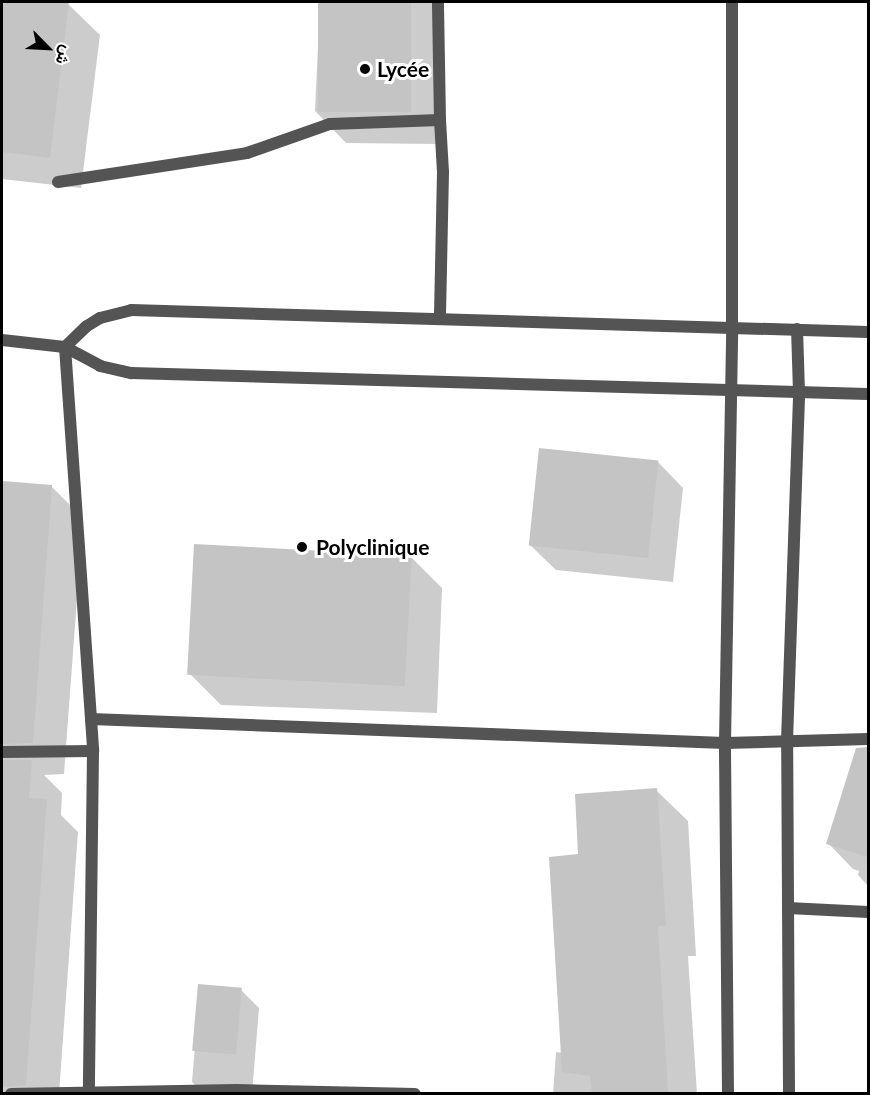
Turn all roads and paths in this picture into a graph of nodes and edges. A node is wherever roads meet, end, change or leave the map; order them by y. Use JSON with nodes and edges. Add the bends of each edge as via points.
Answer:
{"nodes":[{"id":1,"x":438,"y":2,"type":"edge"},
{"id":2,"x":732,"y":2,"type":"edge"},
{"id":3,"x":440,"y":120,"type":"junction"},
{"id":4,"x":58,"y":182,"type":"dead end"},
{"id":5,"x":440,"y":317,"type":"junction"},
{"id":6,"x":732,"y":327,"type":"junction"},
{"id":7,"x":797,"y":329,"type":"junction"},
{"id":8,"x":868,"y":332,"type":"edge"},
{"id":9,"x":2,"y":340,"type":"edge"},
{"id":10,"x":65,"y":347,"type":"junction"},
{"id":11,"x":730,"y":390,"type":"junction"},
{"id":12,"x":799,"y":392,"type":"junction"},
{"id":13,"x":868,"y":394,"type":"edge"},
{"id":14,"x":91,"y":719,"type":"junction"},
{"id":15,"x":868,"y":740,"type":"edge"},
{"id":16,"x":787,"y":741,"type":"junction"},
{"id":17,"x":725,"y":743,"type":"junction"},
{"id":18,"x":93,"y":751,"type":"junction"},
{"id":19,"x":2,"y":752,"type":"edge"},
{"id":20,"x":788,"y":908,"type":"junction"},
{"id":21,"x":868,"y":912,"type":"edge"},
{"id":22,"x":89,"y":1093,"type":"edge"},
{"id":23,"x":11,"y":1094,"type":"edge"},
{"id":24,"x":415,"y":1094,"type":"edge"},
{"id":25,"x":728,"y":1094,"type":"edge"},
{"id":26,"x":789,"y":1094,"type":"edge"}],
"edges":[{"from":1,"to":3,"type":"street"},
{"from":2,"to":6,"type":"street"},
{"from":3,"to":4,"type":"street","via":[[330,124],[247,153]]},
{"from":3,"to":5,"type":"street"},
{"from":5,"to":6,"type":"street"},
{"from":5,"to":10,"type":"street","via":[[131,310],[100,318]]},
{"from":6,"to":7,"type":"street"},
{"from":6,"to":11,"type":"street"},
{"from":7,"to":8,"type":"street"},
{"from":7,"to":12,"type":"street"},
{"from":9,"to":10,"type":"street"},
{"from":10,"to":11,"type":"street","via":[[99,366],[132,373]]},
{"from":10,"to":14,"type":"street"},
{"from":11,"to":12,"type":"street"},
{"from":11,"to":17,"type":"street"},
{"from":12,"to":13,"type":"street"},
{"from":12,"to":16,"type":"street"},
{"from":14,"to":17,"type":"street"},
{"from":14,"to":18,"type":"street"},
{"from":15,"to":16,"type":"street"},
{"from":16,"to":17,"type":"street"},
{"from":16,"to":20,"type":"street"},
{"from":17,"to":25,"type":"street"},
{"from":18,"to":19,"type":"street"},
{"from":18,"to":22,"type":"street"},
{"from":20,"to":21,"type":"street"},
{"from":20,"to":26,"type":"street"},
{"from":22,"to":23,"type":"street"},
{"from":22,"to":24,"type":"street","via":[[236,1090]]}]}
